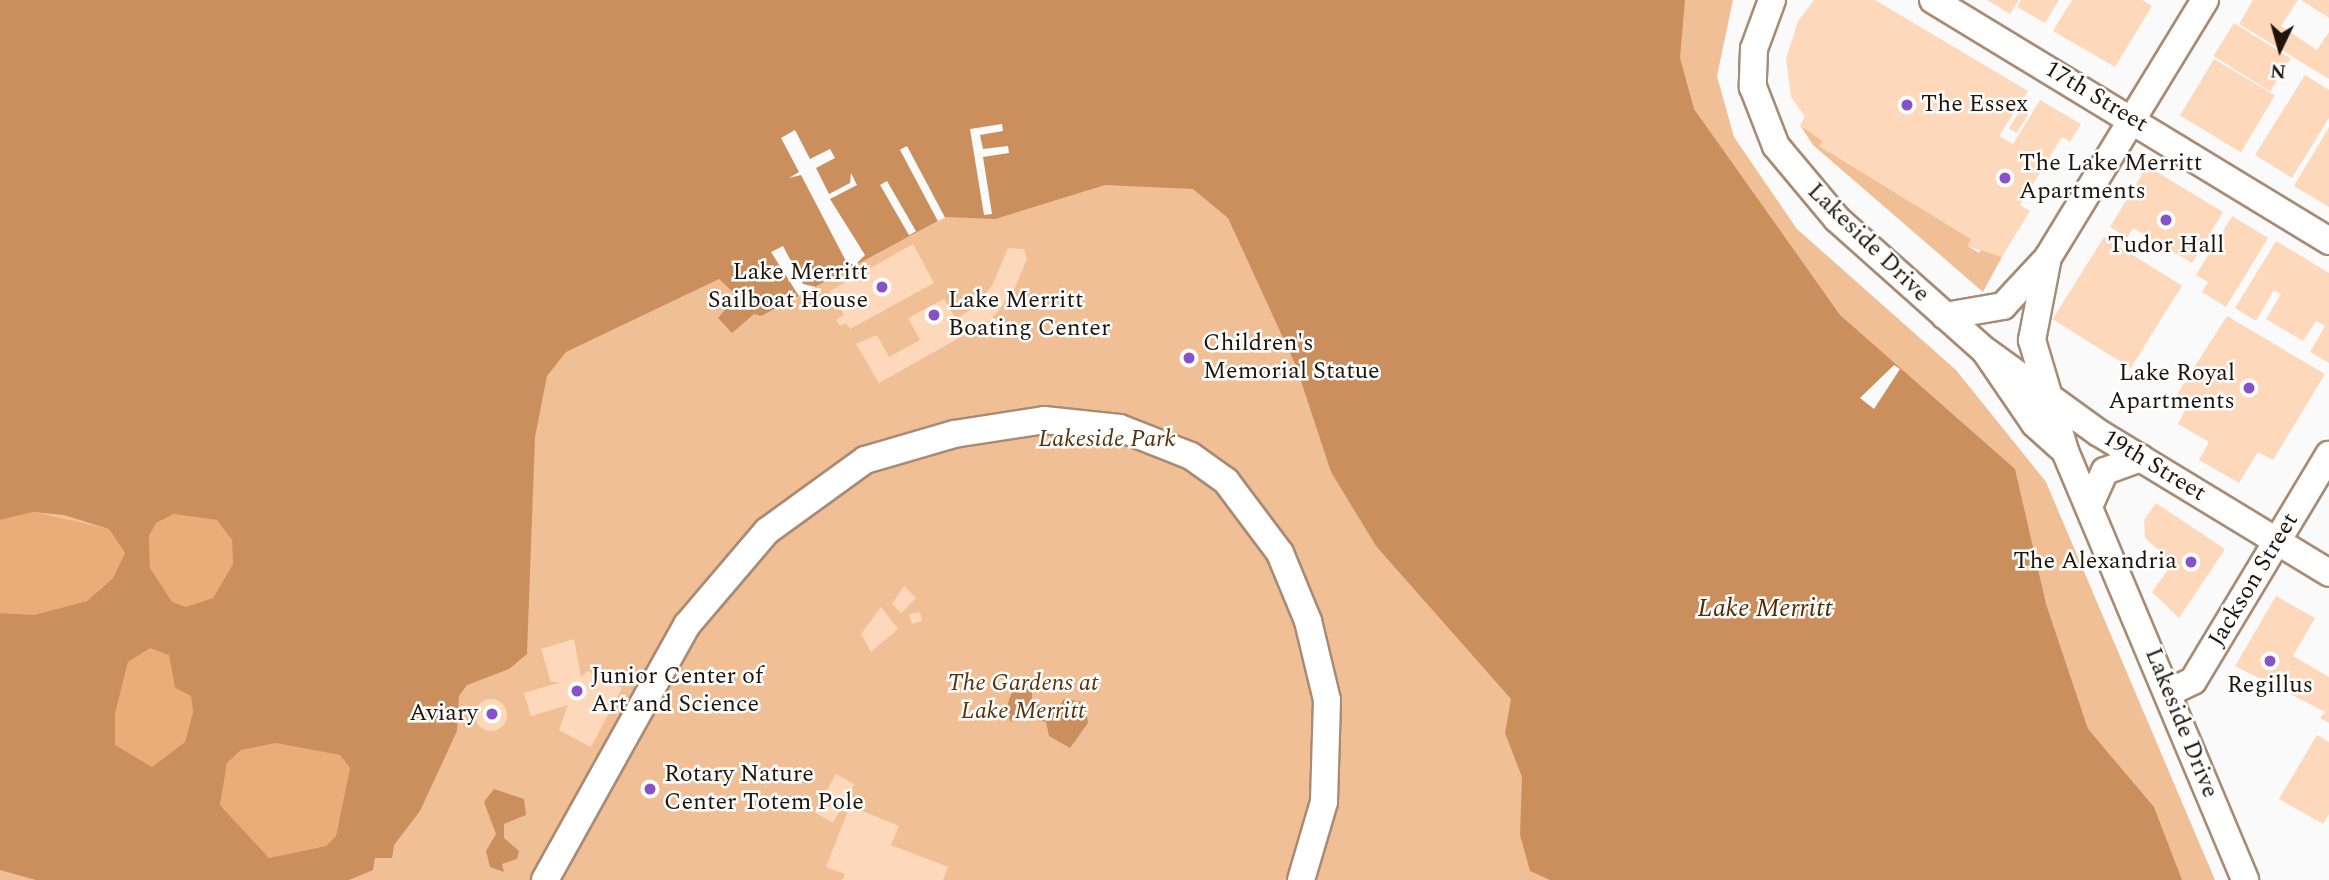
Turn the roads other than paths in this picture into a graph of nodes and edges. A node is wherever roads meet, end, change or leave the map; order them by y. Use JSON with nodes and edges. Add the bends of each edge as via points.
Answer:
{"nodes":[{"id":1,"x":1772,"y":0,"type":"edge"},
{"id":2,"x":1933,"y":0,"type":"edge"},
{"id":3,"x":2205,"y":0,"type":"edge"},
{"id":4,"x":2132,"y":119,"type":"junction"},
{"id":5,"x":2329,"y":240,"type":"edge"},
{"id":6,"x":2048,"y":257,"type":"junction"},
{"id":7,"x":1945,"y":316,"type":"junction"},
{"id":8,"x":1985,"y":351,"type":"junction"},
{"id":9,"x":2044,"y":392,"type":"junction"},
{"id":10,"x":2065,"y":451,"type":"junction"},
{"id":11,"x":2329,"y":455,"type":"edge"},
{"id":12,"x":2141,"y":458,"type":"junction"},
{"id":13,"x":2091,"y":502,"type":"junction"},
{"id":14,"x":2277,"y":541,"type":"junction"},
{"id":15,"x":2329,"y":573,"type":"edge"},
{"id":16,"x":2168,"y":693,"type":"junction"},
{"id":17,"x":545,"y":880,"type":"edge"},
{"id":18,"x":1301,"y":880,"type":"edge"},
{"id":19,"x":2245,"y":880,"type":"edge"}],
"edges":[{"from":1,"to":7,"type":"street","name":"Lakeside Drive","via":[[1753,71],[1765,127],[1821,203]]},
{"from":2,"to":4,"type":"street","name":"17th Street"},
{"from":3,"to":4,"type":"street"},
{"from":4,"to":5,"type":"street","name":"17th Street"},
{"from":4,"to":6,"type":"street"},
{"from":6,"to":7,"type":"street","via":[[2003,306]]},
{"from":6,"to":9,"type":"street","name":"Lakeside Drive","via":[[2032,340]]},
{"from":7,"to":8,"type":"street","name":"Lakeside Drive"},
{"from":8,"to":9,"type":"street","name":"19th Street"},
{"from":8,"to":10,"type":"street","name":"Lakeside Drive","via":[[2035,424]]},
{"from":9,"to":10,"type":"street","name":"Lakeside Drive"},
{"from":9,"to":12,"type":"street","name":"19th Street"},
{"from":10,"to":13,"type":"street","name":"Lakeside Drive"},
{"from":11,"to":14,"type":"street","name":"Jackson Street"},
{"from":12,"to":13,"type":"street","via":[[2105,471]]},
{"from":12,"to":14,"type":"street","name":"19th Street"},
{"from":13,"to":16,"type":"street","name":"Lakeside Drive"},
{"from":14,"to":15,"type":"street","name":"19th Street"},
{"from":14,"to":16,"type":"street","name":"Jackson Street","via":[[2193,681]]},
{"from":16,"to":19,"type":"street","name":"Lakeside Drive"},
{"from":17,"to":18,"type":"street","via":[[687,625],[766,531],[865,460],[954,434],[1044,420],[1120,428],[1191,456],[1226,481],[1280,553],[1308,621],[1327,699],[1324,802]]}]}
